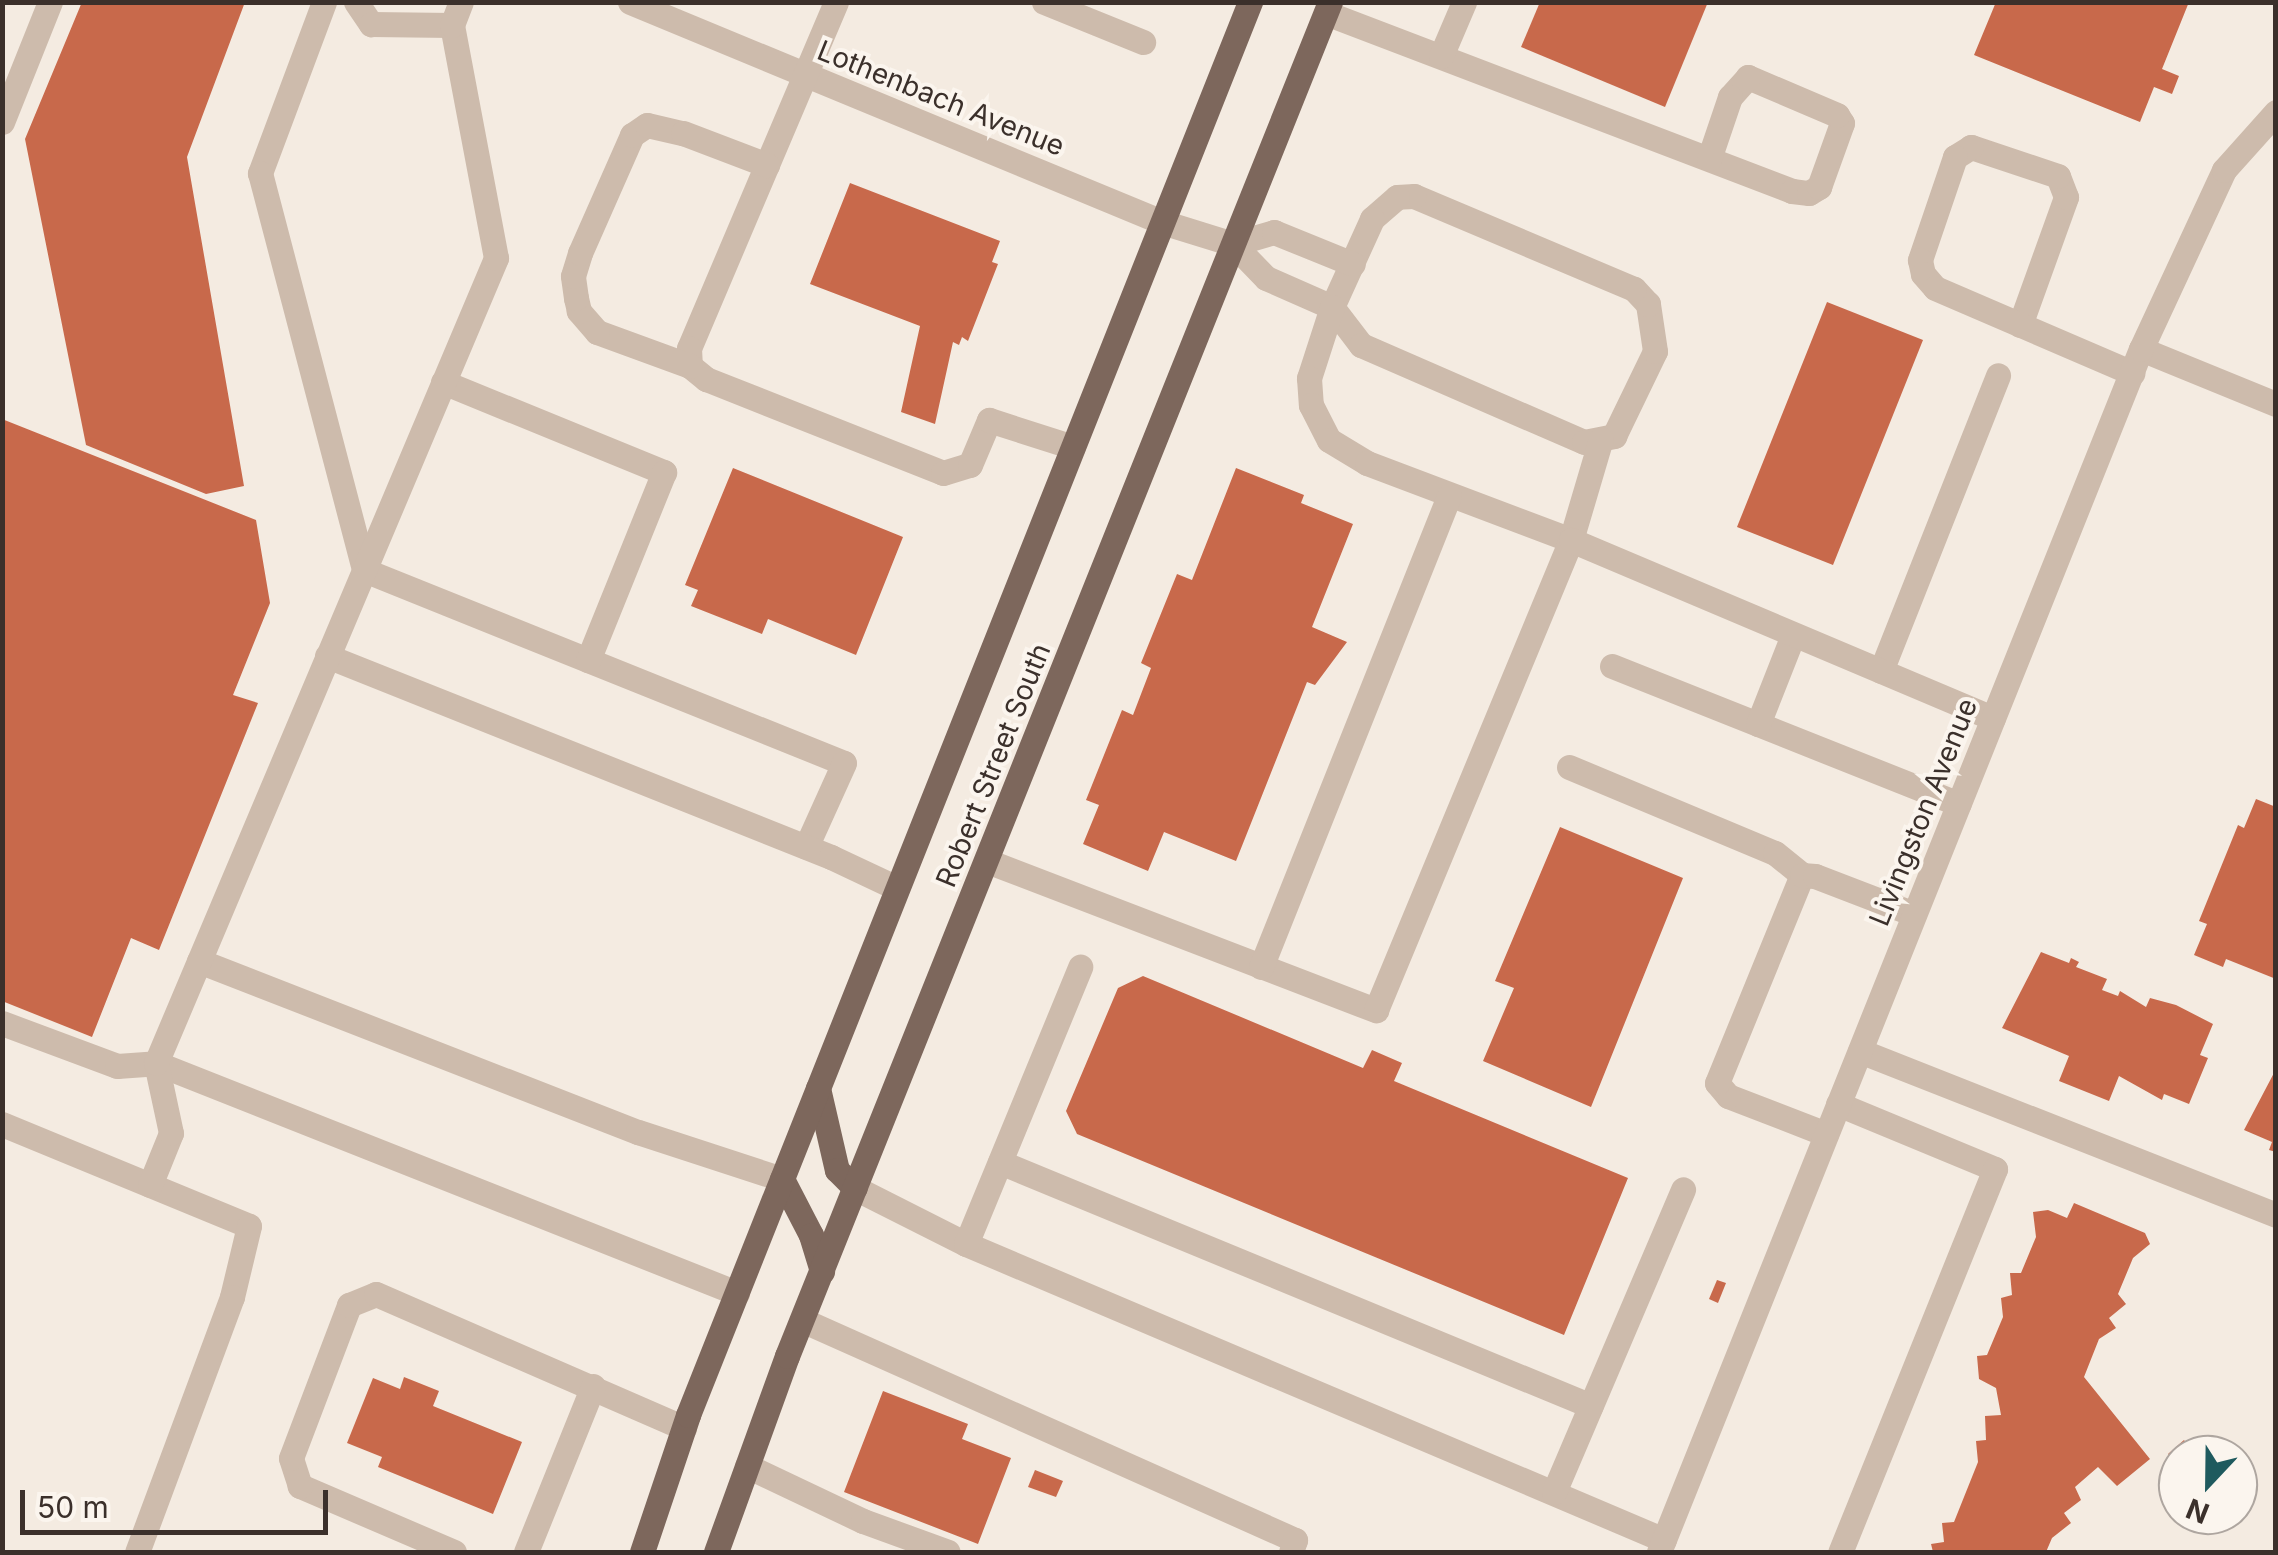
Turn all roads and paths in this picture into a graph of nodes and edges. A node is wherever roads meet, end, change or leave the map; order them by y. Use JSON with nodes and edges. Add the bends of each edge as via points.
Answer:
{"nodes":[{"id":1,"x":50,"y":2,"type":"edge"},
{"id":2,"x":324,"y":2,"type":"edge"},
{"id":3,"x":356,"y":2,"type":"edge"},
{"id":4,"x":630,"y":2,"type":"edge"},
{"id":5,"x":836,"y":2,"type":"edge"},
{"id":6,"x":1044,"y":2,"type":"edge"},
{"id":7,"x":1250,"y":2,"type":"edge"},
{"id":8,"x":1464,"y":2,"type":"edge"},
{"id":9,"x":1328,"y":8,"type":"edge"},
{"id":10,"x":456,"y":14,"type":"edge"},
{"id":11,"x":1144,"y":42,"type":"dead end"},
{"id":12,"x":1441,"y":56,"type":"junction"},
{"id":13,"x":806,"y":75,"type":"junction"},
{"id":14,"x":2276,"y":112,"type":"edge"},
{"id":15,"x":2,"y":122,"type":"edge"},
{"id":16,"x":1709,"y":159,"type":"junction"},
{"id":17,"x":767,"y":165,"type":"junction"},
{"id":18,"x":1162,"y":222,"type":"junction"},
{"id":19,"x":1232,"y":244,"type":"junction"},
{"id":20,"x":1353,"y":264,"type":"junction"},
{"id":21,"x":1332,"y":307,"type":"junction"},
{"id":22,"x":2020,"y":324,"type":"junction"},
{"id":23,"x":2136,"y":360,"type":"junction"},
{"id":24,"x":690,"y":366,"type":"junction"},
{"id":25,"x":1998,"y":374,"type":"dead end"},
{"id":26,"x":443,"y":382,"type":"junction"},
{"id":27,"x":2276,"y":404,"type":"edge"},
{"id":28,"x":1601,"y":439,"type":"junction"},
{"id":29,"x":1072,"y":447,"type":"junction"},
{"id":30,"x":1449,"y":496,"type":"junction"},
{"id":31,"x":1571,"y":540,"type":"junction"},
{"id":32,"x":364,"y":570,"type":"junction"},
{"id":33,"x":1794,"y":635,"type":"junction"},
{"id":34,"x":327,"y":656,"type":"junction"},
{"id":35,"x":588,"y":660,"type":"junction"},
{"id":36,"x":1612,"y":666,"type":"dead end"},
{"id":37,"x":1881,"y":671,"type":"junction"},
{"id":38,"x":1992,"y":718,"type":"junction"},
{"id":39,"x":1758,"y":724,"type":"junction"},
{"id":40,"x":1569,"y":767,"type":"dead end"},
{"id":41,"x":1959,"y":804,"type":"junction"},
{"id":42,"x":806,"y":847,"type":"junction"},
{"id":43,"x":988,"y":861,"type":"junction"},
{"id":44,"x":1802,"y":875,"type":"junction"},
{"id":45,"x":898,"y":888,"type":"junction"},
{"id":46,"x":1914,"y":914,"type":"junction"},
{"id":47,"x":198,"y":962,"type":"junction"},
{"id":48,"x":1080,"y":966,"type":"dead end"},
{"id":49,"x":1261,"y":967,"type":"junction"},
{"id":50,"x":2,"y":1023,"type":"edge"},
{"id":51,"x":1860,"y":1051,"type":"junction"},
{"id":52,"x":156,"y":1063,"type":"junction"},
{"id":53,"x":818,"y":1088,"type":"junction"},
{"id":54,"x":1838,"y":1104,"type":"junction"},
{"id":55,"x":2,"y":1124,"type":"edge"},
{"id":56,"x":1826,"y":1134,"type":"junction"},
{"id":57,"x":1000,"y":1162,"type":"junction"},
{"id":58,"x":782,"y":1180,"type":"junction"},
{"id":59,"x":150,"y":1185,"type":"junction"},
{"id":60,"x":855,"y":1188,"type":"junction"},
{"id":61,"x":1682,"y":1189,"type":"dead end"},
{"id":62,"x":2276,"y":1215,"type":"edge"},
{"id":63,"x":966,"y":1244,"type":"junction"},
{"id":64,"x":822,"y":1271,"type":"junction"},
{"id":65,"x":737,"y":1294,"type":"junction"},
{"id":66,"x":802,"y":1320,"type":"junction"},
{"id":67,"x":594,"y":1386,"type":"junction"},
{"id":68,"x":1591,"y":1406,"type":"junction"},
{"id":69,"x":684,"y":1428,"type":"junction"},
{"id":70,"x":747,"y":1466,"type":"junction"},
{"id":71,"x":1554,"y":1492,"type":"junction"},
{"id":72,"x":1661,"y":1546,"type":"edge"},
{"id":73,"x":137,"y":1552,"type":"edge"},
{"id":74,"x":454,"y":1552,"type":"edge"},
{"id":75,"x":526,"y":1552,"type":"edge"},
{"id":76,"x":642,"y":1552,"type":"edge"},
{"id":77,"x":716,"y":1552,"type":"edge"},
{"id":78,"x":948,"y":1552,"type":"edge"},
{"id":79,"x":1291,"y":1552,"type":"edge"},
{"id":80,"x":1840,"y":1552,"type":"edge"}],
"edges":[{"from":1,"to":15,"type":"street"},
{"from":2,"to":32,"type":"street","via":[[260,173]]},
{"from":3,"to":10,"type":"street","via":[[371,24]]},
{"from":4,"to":13,"type":"street","name":"Lothenbach Avenue"},
{"from":5,"to":13,"type":"street"},
{"from":6,"to":11,"type":"street"},
{"from":7,"to":18,"type":"main road","name":"Robert Street South"},
{"from":8,"to":12,"type":"street"},
{"from":9,"to":12,"type":"street"},
{"from":9,"to":19,"type":"main road","name":"Robert Street South"},
{"from":10,"to":26,"type":"street","via":[[496,258]]},
{"from":12,"to":16,"type":"street"},
{"from":13,"to":17,"type":"street"},
{"from":13,"to":18,"type":"street","name":"Lothenbach Avenue"},
{"from":14,"to":23,"type":"street","name":"Livingston Avenue","via":[[2224,170]]},
{"from":16,"to":16,"type":"street","via":[[1810,193],[1842,123],[1748,77],[1730,97]]},
{"from":17,"to":24,"type":"street","via":[[689,348]]},
{"from":17,"to":24,"type":"street","via":[[647,125],[632,134],[580,253],[573,276],[579,312],[597,332]]},
{"from":18,"to":19,"type":"street","name":"Lothenbach Avenue"},
{"from":18,"to":29,"type":"main road","name":"Robert Street South"},
{"from":19,"to":20,"type":"street","via":[[1274,232]]},
{"from":19,"to":21,"type":"street","via":[[1266,278]]},
{"from":19,"to":43,"type":"main road","name":"Robert Street South"},
{"from":20,"to":21,"type":"street"},
{"from":20,"to":28,"type":"street","via":[[1372,219],[1398,197],[1414,196],[1634,289],[1648,304],[1655,351],[1614,436]]},
{"from":21,"to":28,"type":"street","via":[[1361,345],[1584,442]]},
{"from":21,"to":30,"type":"street","via":[[1310,378],[1311,406],[1329,440]]},
{"from":22,"to":22,"type":"street","via":[[1936,288],[1923,274],[1920,260],[1955,157],[1971,147],[2058,176],[2066,197]]},
{"from":22,"to":23,"type":"street"},
{"from":23,"to":27,"type":"street"},
{"from":23,"to":38,"type":"street","name":"Livingston Avenue"},
{"from":24,"to":29,"type":"street","via":[[706,379],[943,473],[970,465],[989,420]]},
{"from":25,"to":37,"type":"street"},
{"from":26,"to":32,"type":"street"},
{"from":26,"to":35,"type":"street","via":[[664,472]]},
{"from":28,"to":31,"type":"street"},
{"from":29,"to":45,"type":"main road","name":"Robert Street South"},
{"from":30,"to":31,"type":"street"},
{"from":30,"to":49,"type":"street"},
{"from":31,"to":33,"type":"street"},
{"from":31,"to":49,"type":"street","via":[[1376,1010]]},
{"from":32,"to":34,"type":"street"},
{"from":32,"to":35,"type":"street"},
{"from":33,"to":37,"type":"street"},
{"from":33,"to":39,"type":"street"},
{"from":34,"to":42,"type":"street"},
{"from":34,"to":47,"type":"street"},
{"from":35,"to":42,"type":"street","via":[[844,763]]},
{"from":36,"to":39,"type":"street"},
{"from":37,"to":38,"type":"street"},
{"from":38,"to":41,"type":"street","name":"Livingston Avenue"},
{"from":39,"to":41,"type":"street"},
{"from":40,"to":44,"type":"street","via":[[1774,853]]},
{"from":41,"to":46,"type":"street","name":"Livingston Avenue"},
{"from":42,"to":45,"type":"street"},
{"from":43,"to":49,"type":"street"},
{"from":43,"to":60,"type":"main road","name":"Robert Street South"},
{"from":44,"to":46,"type":"street"},
{"from":44,"to":56,"type":"street","via":[[1716,1083],[1728,1096]]},
{"from":45,"to":53,"type":"main road","name":"Robert Street South"},
{"from":46,"to":51,"type":"street","name":"Livingston Avenue"},
{"from":47,"to":52,"type":"street"},
{"from":47,"to":58,"type":"street","via":[[638,1132]]},
{"from":48,"to":57,"type":"street"},
{"from":50,"to":52,"type":"street","via":[[116,1066]]},
{"from":51,"to":54,"type":"street","name":"Livingston Avenue"},
{"from":51,"to":62,"type":"street"},
{"from":52,"to":59,"type":"street","via":[[172,1133]]},
{"from":52,"to":65,"type":"street"},
{"from":53,"to":58,"type":"main road","name":"Robert Street South"},
{"from":53,"to":60,"type":"main road","via":[[837,1170]]},
{"from":54,"to":56,"type":"street","name":"Livingston Avenue"},
{"from":54,"to":80,"type":"street","via":[[1995,1169]]},
{"from":55,"to":59,"type":"street"},
{"from":56,"to":72,"type":"street","name":"Livingston Avenue"},
{"from":57,"to":63,"type":"street"},
{"from":57,"to":68,"type":"street"},
{"from":58,"to":64,"type":"main road"},
{"from":58,"to":65,"type":"main road","name":"Robert Street South"},
{"from":59,"to":73,"type":"street","via":[[250,1226],[232,1298]]},
{"from":60,"to":63,"type":"street"},
{"from":60,"to":64,"type":"main road","name":"Robert Street South"},
{"from":61,"to":68,"type":"street"},
{"from":63,"to":71,"type":"street"},
{"from":64,"to":66,"type":"main road","name":"Robert Street South"},
{"from":65,"to":69,"type":"main road","name":"Robert Street South"},
{"from":66,"to":70,"type":"main road","name":"Robert Street South"},
{"from":66,"to":79,"type":"street","via":[[1296,1540]]},
{"from":67,"to":69,"type":"street"},
{"from":67,"to":74,"type":"street","via":[[376,1294],[349,1305],[292,1458],[300,1486]]},
{"from":67,"to":75,"type":"street"},
{"from":68,"to":71,"type":"street"},
{"from":69,"to":76,"type":"main road","name":"Robert Street South"},
{"from":70,"to":77,"type":"main road","name":"Robert Street South"},
{"from":70,"to":78,"type":"street"},
{"from":71,"to":72,"type":"street"}]}
